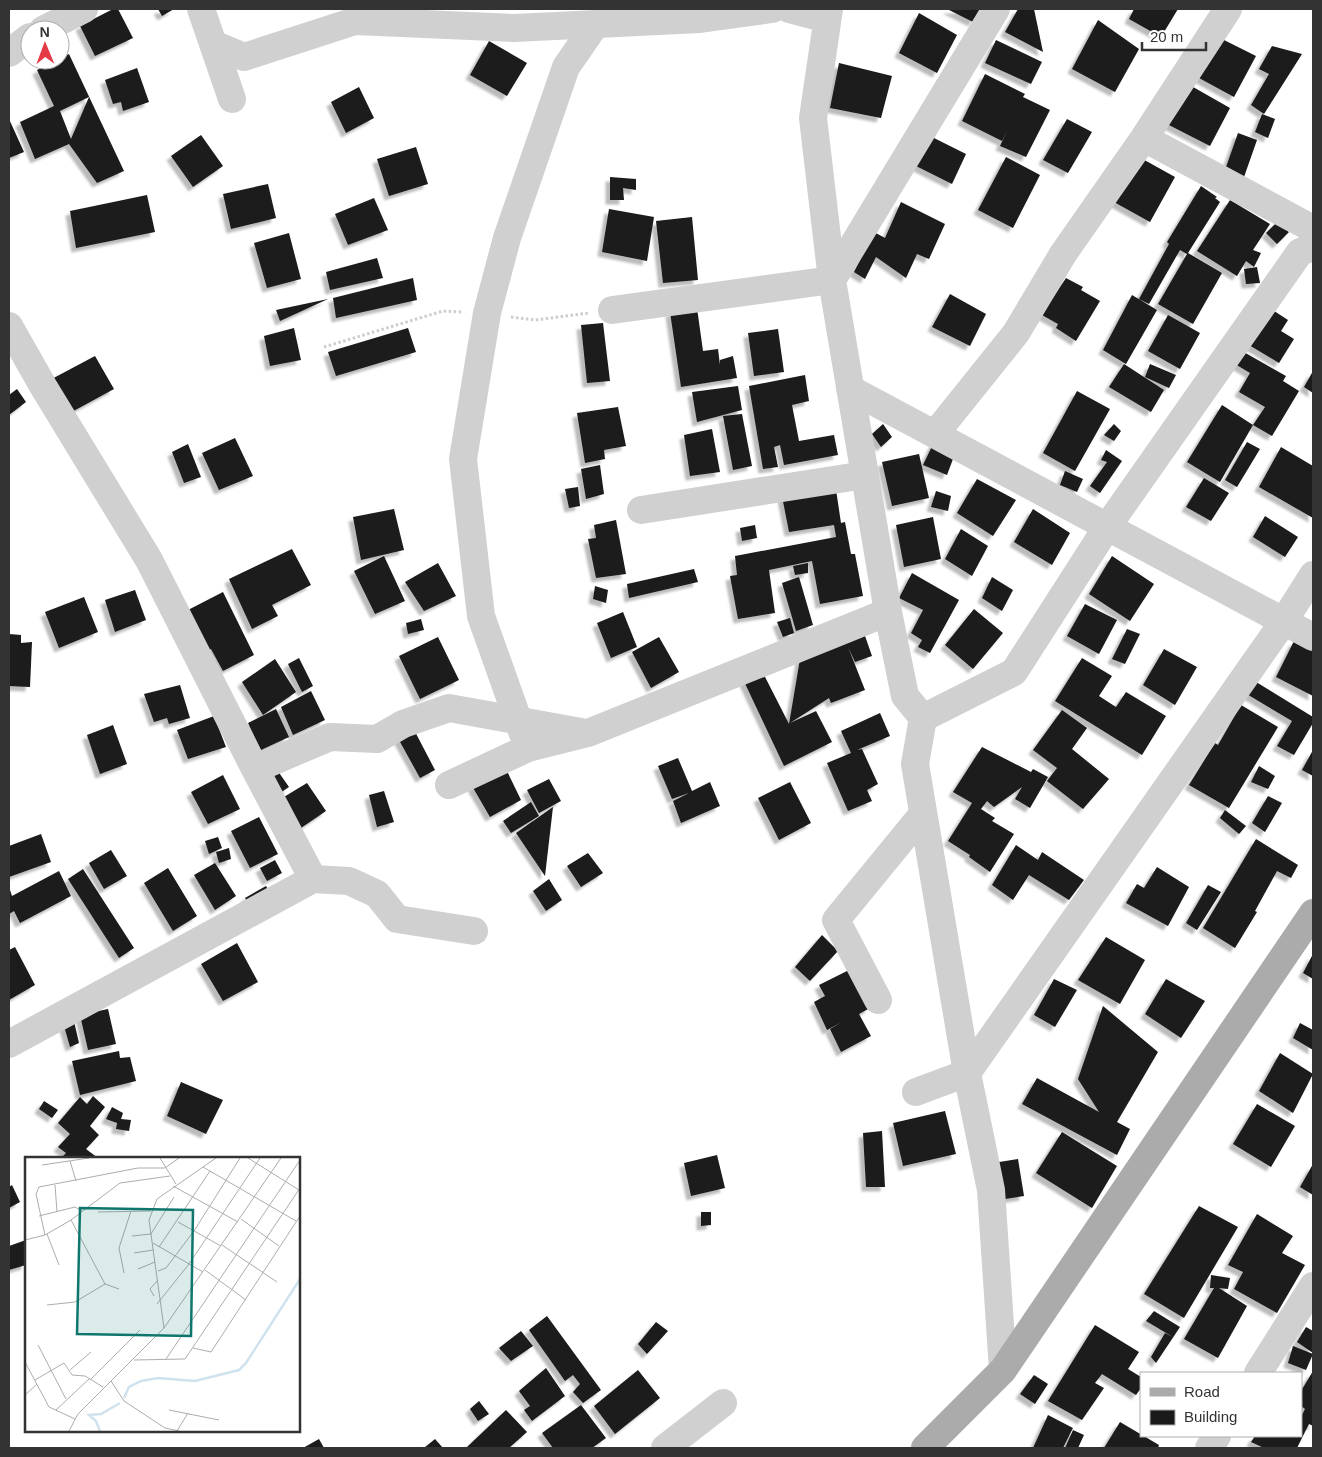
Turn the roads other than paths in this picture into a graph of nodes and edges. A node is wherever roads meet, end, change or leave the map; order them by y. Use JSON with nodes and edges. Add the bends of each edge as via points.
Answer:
{"nodes":[{"id":1,"x":84,"y":9,"type":"edge"},
{"id":2,"x":201,"y":9,"type":"edge"},
{"id":3,"x":772,"y":9,"type":"edge"},
{"id":4,"x":789,"y":9,"type":"edge"},
{"id":5,"x":996,"y":9,"type":"edge"},
{"id":6,"x":1228,"y":9,"type":"edge"},
{"id":7,"x":828,"y":14,"type":"edge"},
{"id":8,"x":63,"y":20,"type":"edge"},
{"id":9,"x":9,"y":24,"type":"edge"},
{"id":10,"x":595,"y":25,"type":"junction"},
{"id":11,"x":20,"y":31,"type":"edge"},
{"id":12,"x":213,"y":44,"type":"junction"},
{"id":13,"x":20,"y":45,"type":"edge"},
{"id":14,"x":9,"y":53,"type":"edge"},
{"id":15,"x":232,"y":99,"type":"dead end"},
{"id":16,"x":1144,"y":138,"type":"junction"},
{"id":17,"x":1313,"y":229,"type":"edge"},
{"id":18,"x":1313,"y":247,"type":"edge"},
{"id":19,"x":832,"y":280,"type":"junction"},
{"id":20,"x":612,"y":310,"type":"dead end"},
{"id":21,"x":9,"y":326,"type":"edge"},
{"id":22,"x":850,"y":389,"type":"junction"},
{"id":23,"x":935,"y":434,"type":"junction"},
{"id":24,"x":865,"y":475,"type":"junction"},
{"id":25,"x":641,"y":510,"type":"dead end"},
{"id":26,"x":1107,"y":526,"type":"junction"},
{"id":27,"x":1313,"y":575,"type":"edge"},
{"id":28,"x":888,"y":612,"type":"junction"},
{"id":29,"x":1284,"y":621,"type":"junction"},
{"id":30,"x":1313,"y":637,"type":"edge"},
{"id":31,"x":923,"y":718,"type":"junction"},
{"id":32,"x":518,"y":719,"type":"junction"},
{"id":33,"x":588,"y":733,"type":"junction"},
{"id":34,"x":528,"y":748,"type":"junction"},
{"id":35,"x":255,"y":770,"type":"junction"},
{"id":36,"x":450,"y":785,"type":"dead end"},
{"id":37,"x":922,"y":815,"type":"junction"},
{"id":38,"x":313,"y":879,"type":"junction"},
{"id":39,"x":1313,"y":913,"type":"edge"},
{"id":40,"x":474,"y":931,"type":"dead end"},
{"id":41,"x":878,"y":1000,"type":"dead end"},
{"id":42,"x":9,"y":1044,"type":"edge"},
{"id":43,"x":968,"y":1073,"type":"junction"},
{"id":44,"x":916,"y":1092,"type":"dead end"},
{"id":45,"x":1313,"y":1286,"type":"edge"},
{"id":46,"x":1004,"y":1370,"type":"junction"},
{"id":47,"x":1259,"y":1372,"type":"edge"},
{"id":48,"x":723,"y":1403,"type":"dead end"},
{"id":49,"x":1216,"y":1437,"type":"edge"},
{"id":50,"x":665,"y":1448,"type":"edge"},
{"id":51,"x":925,"y":1448,"type":"edge"},
{"id":52,"x":1209,"y":1448,"type":"edge"}],
"edges":[{"from":1,"to":8,"type":"street"},
{"from":2,"to":12,"type":"street"},
{"from":3,"to":10,"type":"street"},
{"from":4,"to":7,"type":"street"},
{"from":5,"to":19,"type":"street"},
{"from":6,"to":16,"type":"street"},
{"from":7,"to":19,"type":"street","via":[[813,118]]},
{"from":9,"to":11,"type":"street"},
{"from":10,"to":12,"type":"street","via":[[514,28],[355,21],[244,57]]},
{"from":10,"to":32,"type":"street","via":[[566,67],[507,238],[487,313],[463,459],[481,616]]},
{"from":12,"to":15,"type":"street"},
{"from":13,"to":14,"type":"street"},
{"from":16,"to":17,"type":"street"},
{"from":16,"to":23,"type":"street","via":[[1063,254],[1016,333]]},
{"from":18,"to":26,"type":"street","via":[[1300,252]]},
{"from":19,"to":20,"type":"street"},
{"from":19,"to":22,"type":"street"},
{"from":21,"to":35,"type":"street","via":[[149,560]]},
{"from":22,"to":23,"type":"street"},
{"from":22,"to":24,"type":"street"},
{"from":23,"to":26,"type":"street"},
{"from":24,"to":25,"type":"street"},
{"from":24,"to":28,"type":"street"},
{"from":26,"to":29,"type":"street"},
{"from":26,"to":31,"type":"street","via":[[1014,672]]},
{"from":27,"to":29,"type":"street"},
{"from":28,"to":31,"type":"street","via":[[905,696]]},
{"from":28,"to":33,"type":"street"},
{"from":29,"to":30,"type":"street"},
{"from":29,"to":43,"type":"street"},
{"from":31,"to":37,"type":"street","via":[[915,764]]},
{"from":32,"to":33,"type":"street"},
{"from":32,"to":34,"type":"street"},
{"from":32,"to":35,"type":"street","via":[[448,708],[403,724],[377,739],[330,737]]},
{"from":33,"to":34,"type":"street"},
{"from":34,"to":36,"type":"street"},
{"from":35,"to":38,"type":"street"},
{"from":37,"to":41,"type":"street","via":[[836,920]]},
{"from":37,"to":43,"type":"street"},
{"from":38,"to":40,"type":"street","via":[[349,881],[376,894],[397,920]]},
{"from":38,"to":42,"type":"street"},
{"from":39,"to":46,"type":"main road"},
{"from":43,"to":44,"type":"street"},
{"from":43,"to":46,"type":"street","via":[[991,1190]]},
{"from":45,"to":47,"type":"street"},
{"from":46,"to":51,"type":"main road"},
{"from":48,"to":50,"type":"street"},
{"from":49,"to":52,"type":"street"}]}
